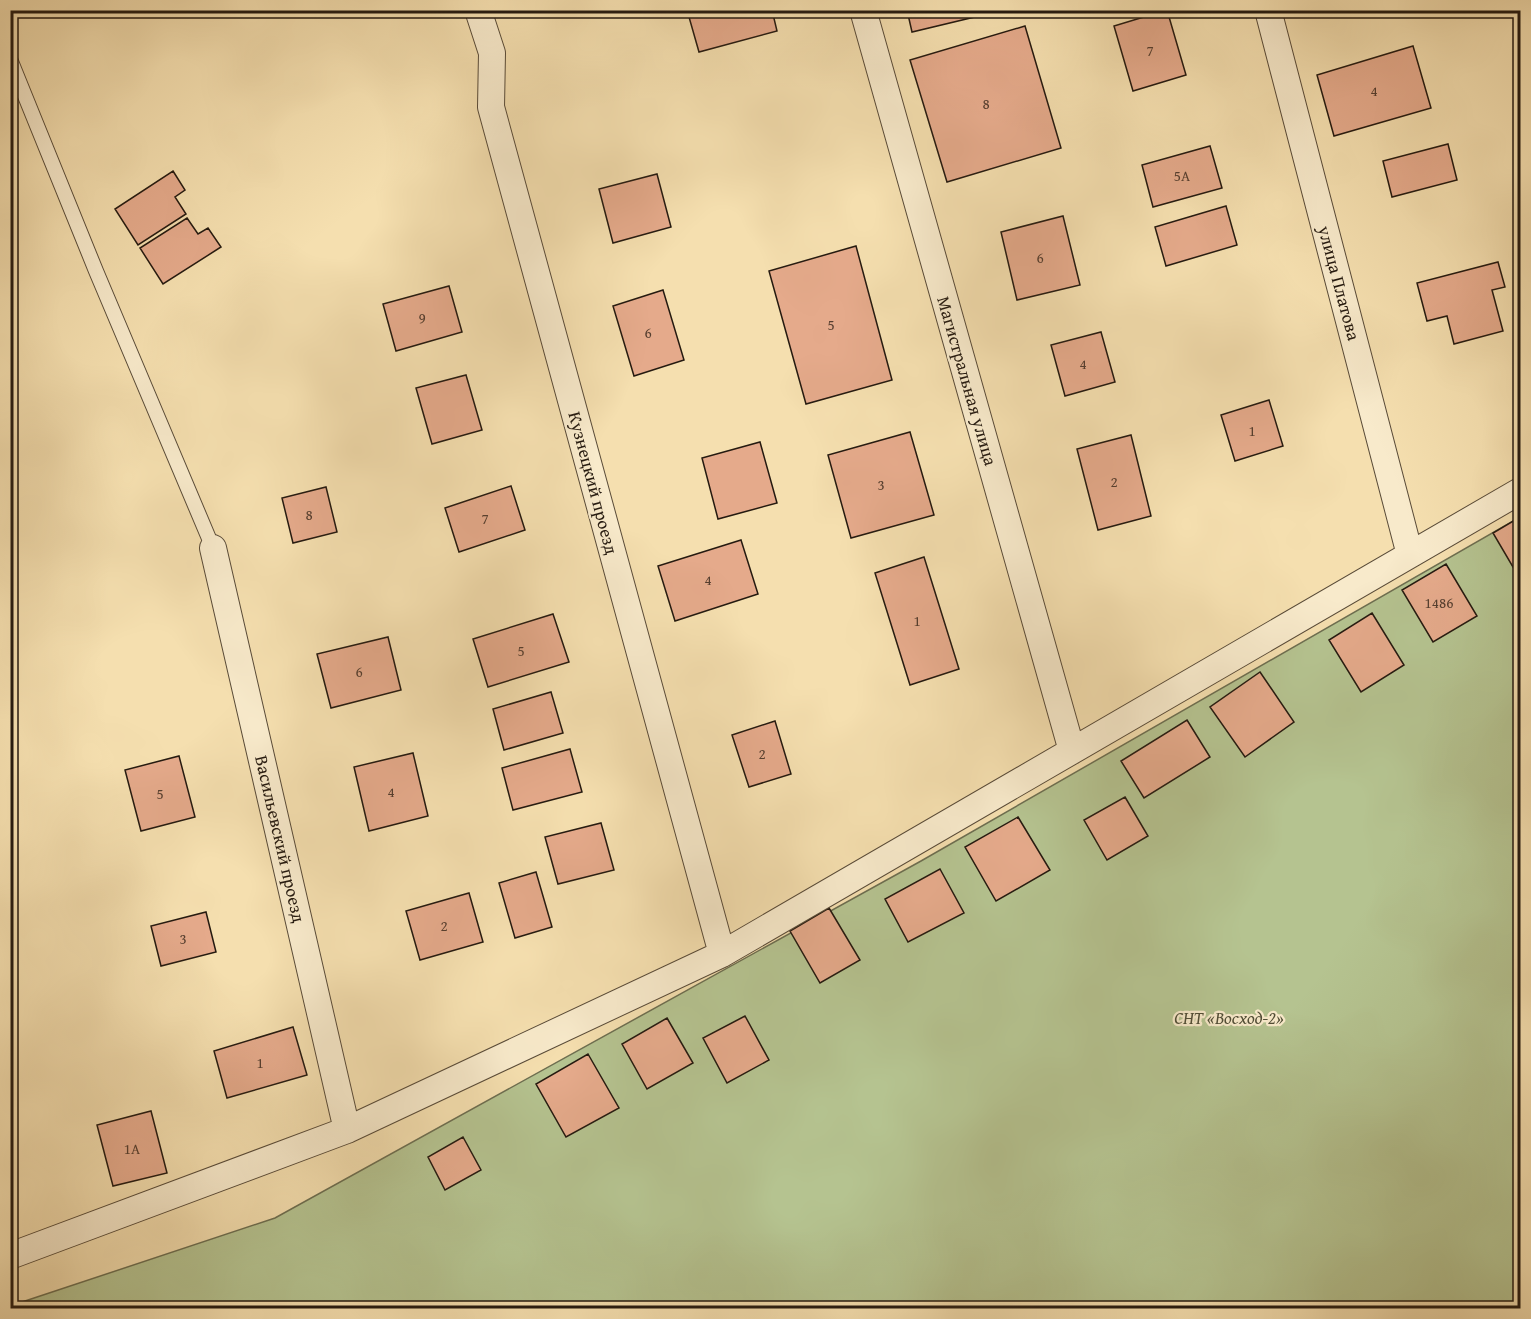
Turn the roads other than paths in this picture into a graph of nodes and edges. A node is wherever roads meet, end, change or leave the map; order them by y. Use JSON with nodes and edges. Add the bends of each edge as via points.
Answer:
{"nodes":[{"id":1,"x":478,"y":10,"type":"edge"},
{"id":2,"x":863,"y":10,"type":"edge"},
{"id":3,"x":1268,"y":10,"type":"edge"},
{"id":4,"x":10,"y":59,"type":"edge"},
{"id":5,"x":1521,"y":490,"type":"edge"},
{"id":6,"x":213,"y":548,"type":"joint"},
{"id":7,"x":1410,"y":555,"type":"junction"},
{"id":8,"x":1072,"y":751,"type":"junction"},
{"id":9,"x":722,"y":954,"type":"junction"},
{"id":10,"x":347,"y":1130,"type":"junction"},
{"id":11,"x":10,"y":1256,"type":"edge"}],
"edges":[{"from":1,"to":9,"type":"street","name":"Кузнецкий проезд","via":[[492,53],[491,107]]},
{"from":2,"to":8,"type":"street","name":"Магистральная улица"},
{"from":3,"to":7,"type":"street","name":"улица Платова"},
{"from":4,"to":6,"type":"lane"},
{"from":5,"to":7,"type":"street"},
{"from":6,"to":10,"type":"street","name":"Васильевский проезд"},
{"from":7,"to":8,"type":"street"},
{"from":8,"to":9,"type":"street"},
{"from":9,"to":10,"type":"street"},
{"from":10,"to":11,"type":"street"}]}
